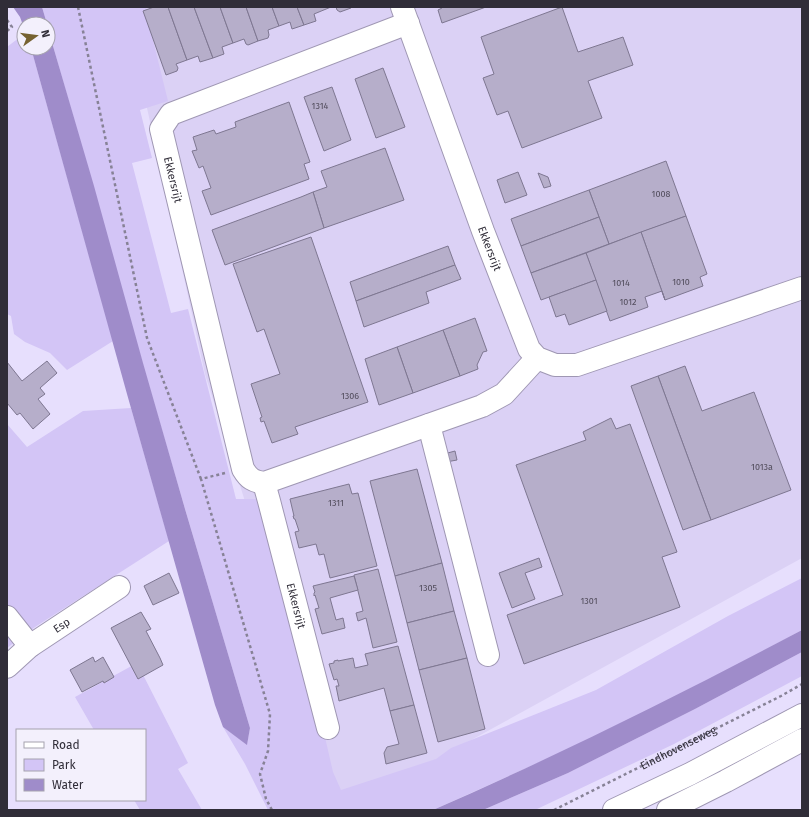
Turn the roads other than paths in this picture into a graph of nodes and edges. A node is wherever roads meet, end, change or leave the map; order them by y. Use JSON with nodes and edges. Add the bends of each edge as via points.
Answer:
{"nodes":[{"id":1,"x":405,"y":15,"type":"edge"},
{"id":2,"x":802,"y":288,"type":"edge"},
{"id":3,"x":536,"y":358,"type":"junction"},
{"id":4,"x":429,"y":425,"type":"junction"},
{"id":5,"x":264,"y":482,"type":"junction"},
{"id":6,"x":119,"y":587,"type":"dead end"},
{"id":7,"x":7,"y":618,"type":"edge"},
{"id":8,"x":30,"y":646,"type":"junction"},
{"id":9,"x":488,"y":655,"type":"dead end"},
{"id":10,"x":7,"y":668,"type":"edge"},
{"id":11,"x":802,"y":715,"type":"edge"},
{"id":12,"x":328,"y":728,"type":"dead end"},
{"id":13,"x":802,"y":740,"type":"edge"},
{"id":14,"x":614,"y":810,"type":"edge"},
{"id":15,"x":668,"y":810,"type":"edge"}],
"edges":[{"from":1,"to":3,"type":"street","name":"Ekkersrijt","via":[[483,232],[529,349]]},
{"from":1,"to":5,"type":"street","name":"Ekkersrijt","via":[[171,114],[161,129],[243,469],[248,477]]},
{"from":2,"to":3,"type":"street","via":[[578,365],[555,365]]},
{"from":3,"to":4,"type":"street","via":[[504,394],[482,406]]},
{"from":4,"to":5,"type":"street"},
{"from":4,"to":9,"type":"street"},
{"from":5,"to":12,"type":"street","name":"Ekkersrijt"},
{"from":6,"to":8,"type":"street","name":"Esp"},
{"from":7,"to":8,"type":"street"},
{"from":8,"to":10,"type":"street","name":"Esp"},
{"from":11,"to":14,"type":"street","via":[[690,774]]},
{"from":13,"to":15,"type":"street"}]}
